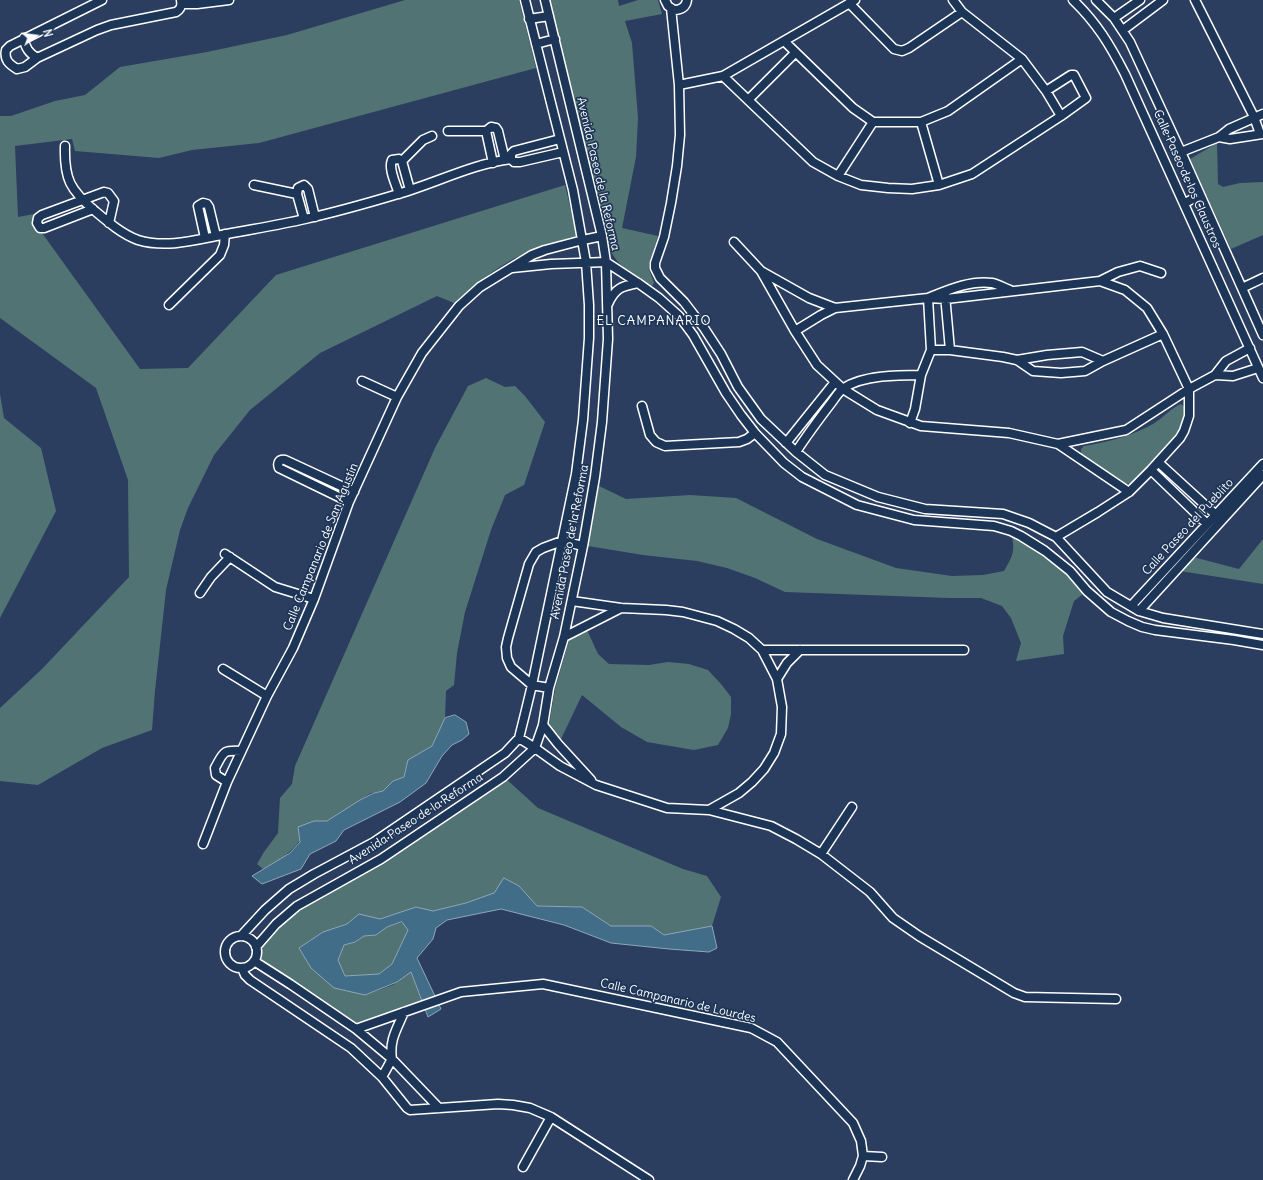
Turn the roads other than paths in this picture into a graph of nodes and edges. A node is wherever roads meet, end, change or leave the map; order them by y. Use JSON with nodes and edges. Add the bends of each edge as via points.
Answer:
{"nodes":[{"id":1,"x":102,"y":0,"type":"edge"},
{"id":2,"x":229,"y":0,"type":"edge"},
{"id":3,"x":524,"y":0,"type":"edge"},
{"id":4,"x":545,"y":0,"type":"edge"},
{"id":5,"x":665,"y":0,"type":"edge"},
{"id":6,"x":953,"y":0,"type":"edge"},
{"id":7,"x":1073,"y":0,"type":"edge"},
{"id":8,"x":1096,"y":0,"type":"edge"},
{"id":9,"x":1140,"y":0,"type":"edge"},
{"id":10,"x":1163,"y":0,"type":"edge"},
{"id":11,"x":1196,"y":0,"type":"edge"},
{"id":12,"x":689,"y":1,"type":"edge"},
{"id":13,"x":181,"y":2,"type":"edge"},
{"id":14,"x":852,"y":2,"type":"edge"},
{"id":15,"x":671,"y":8,"type":"junction"},
{"id":16,"x":962,"y":12,"type":"junction"},
{"id":17,"x":549,"y":16,"type":"junction"},
{"id":18,"x":1114,"y":18,"type":"junction"},
{"id":19,"x":529,"y":19,"type":"junction"},
{"id":20,"x":1123,"y":30,"type":"junction"},
{"id":21,"x":24,"y":38,"type":"junction"},
{"id":22,"x":555,"y":39,"type":"junction"},
{"id":23,"x":784,"y":41,"type":"junction"},
{"id":24,"x":536,"y":44,"type":"junction"},
{"id":25,"x":795,"y":52,"type":"junction"},
{"id":26,"x":37,"y":58,"type":"junction"},
{"id":27,"x":1022,"y":59,"type":"junction"},
{"id":28,"x":722,"y":76,"type":"junction"},
{"id":29,"x":679,"y":85,"type":"junction"},
{"id":30,"x":1046,"y":91,"type":"junction"},
{"id":31,"x":748,"y":100,"type":"junction"},
{"id":32,"x":1263,"y":114,"type":"edge"},
{"id":33,"x":1061,"y":116,"type":"junction"},
{"id":34,"x":1254,"y":117,"type":"junction"},
{"id":35,"x":873,"y":122,"type":"junction"},
{"id":36,"x":921,"y":122,"type":"junction"},
{"id":37,"x":448,"y":131,"type":"dead end"},
{"id":38,"x":486,"y":131,"type":"junction"},
{"id":39,"x":1262,"y":134,"type":"edge"},
{"id":40,"x":432,"y":136,"type":"dead end"},
{"id":41,"x":1219,"y":137,"type":"junction"},
{"id":42,"x":560,"y":139,"type":"junction"},
{"id":43,"x":65,"y":146,"type":"dead end"},
{"id":44,"x":563,"y":152,"type":"junction"},
{"id":45,"x":1181,"y":152,"type":"junction"},
{"id":46,"x":508,"y":159,"type":"junction"},
{"id":47,"x":402,"y":161,"type":"junction"},
{"id":48,"x":493,"y":163,"type":"junction"},
{"id":49,"x":838,"y":176,"type":"junction"},
{"id":50,"x":254,"y":185,"type":"dead end"},
{"id":51,"x":939,"y":185,"type":"junction"},
{"id":52,"x":410,"y":190,"type":"junction"},
{"id":53,"x":298,"y":194,"type":"junction"},
{"id":54,"x":399,"y":194,"type":"junction"},
{"id":55,"x":1200,"y":195,"type":"junction"},
{"id":56,"x":83,"y":200,"type":"junction"},
{"id":57,"x":1185,"y":203,"type":"junction"},
{"id":58,"x":93,"y":209,"type":"junction"},
{"id":59,"x":315,"y":217,"type":"junction"},
{"id":60,"x":304,"y":219,"type":"junction"},
{"id":61,"x":110,"y":223,"type":"junction"},
{"id":62,"x":221,"y":235,"type":"junction"},
{"id":63,"x":602,"y":236,"type":"junction"},
{"id":64,"x":205,"y":238,"type":"junction"},
{"id":65,"x":583,"y":240,"type":"junction"},
{"id":66,"x":734,"y":242,"type":"dead end"},
{"id":67,"x":586,"y":262,"type":"junction"},
{"id":68,"x":606,"y":262,"type":"junction"},
{"id":69,"x":512,"y":268,"type":"junction"},
{"id":70,"x":761,"y":270,"type":"junction"},
{"id":71,"x":1161,"y":274,"type":"dead end"},
{"id":72,"x":1263,"y":278,"type":"edge"},
{"id":73,"x":1100,"y":280,"type":"junction"},
{"id":74,"x":638,"y":283,"type":"junction"},
{"id":75,"x":1242,"y":288,"type":"junction"},
{"id":76,"x":1013,"y":291,"type":"junction"},
{"id":77,"x":945,"y":295,"type":"junction"},
{"id":78,"x":928,"y":298,"type":"junction"},
{"id":79,"x":608,"y":304,"type":"junction"},
{"id":80,"x":169,"y":305,"type":"dead end"},
{"id":81,"x":835,"y":308,"type":"junction"},
{"id":82,"x":795,"y":331,"type":"junction"},
{"id":83,"x":1163,"y":334,"type":"junction"},
{"id":84,"x":1263,"y":335,"type":"edge"},
{"id":85,"x":1250,"y":348,"type":"junction"},
{"id":86,"x":931,"y":350,"type":"junction"},
{"id":87,"x":950,"y":350,"type":"junction"},
{"id":88,"x":1017,"y":360,"type":"junction"},
{"id":89,"x":1103,"y":362,"type":"junction"},
{"id":90,"x":1258,"y":368,"type":"junction"},
{"id":91,"x":921,"y":374,"type":"junction"},
{"id":92,"x":1215,"y":375,"type":"junction"},
{"id":93,"x":1263,"y":378,"type":"edge"},
{"id":94,"x":362,"y":381,"type":"dead end"},
{"id":95,"x":835,"y":382,"type":"junction"},
{"id":96,"x":843,"y":388,"type":"junction"},
{"id":97,"x":1189,"y":390,"type":"junction"},
{"id":98,"x":398,"y":397,"type":"junction"},
{"id":99,"x":642,"y":406,"type":"dead end"},
{"id":100,"x":910,"y":423,"type":"junction"},
{"id":101,"x":755,"y":433,"type":"junction"},
{"id":102,"x":786,"y":443,"type":"junction"},
{"id":103,"x":1058,"y":444,"type":"junction"},
{"id":104,"x":796,"y":452,"type":"junction"},
{"id":105,"x":1158,"y":462,"type":"junction"},
{"id":106,"x":1263,"y":464,"type":"edge"},
{"id":107,"x":1151,"y":470,"type":"junction"},
{"id":108,"x":1263,"y":475,"type":"edge"},
{"id":109,"x":1259,"y":482,"type":"edge"},
{"id":110,"x":354,"y":492,"type":"junction"},
{"id":111,"x":1129,"y":492,"type":"junction"},
{"id":112,"x":1237,"y":498,"type":"junction"},
{"id":113,"x":349,"y":502,"type":"junction"},
{"id":114,"x":1216,"y":515,"type":"junction"},
{"id":115,"x":1207,"y":524,"type":"junction"},
{"id":116,"x":1056,"y":537,"type":"junction"},
{"id":117,"x":562,"y":541,"type":"junction"},
{"id":118,"x":1196,"y":541,"type":"junction"},
{"id":119,"x":583,"y":546,"type":"junction"},
{"id":120,"x":200,"y":593,"type":"dead end"},
{"id":121,"x":314,"y":600,"type":"junction"},
{"id":122,"x":572,"y":601,"type":"junction"},
{"id":123,"x":1131,"y":606,"type":"junction"},
{"id":124,"x":621,"y":608,"type":"junction"},
{"id":125,"x":1139,"y":611,"type":"junction"},
{"id":126,"x":1263,"y":634,"type":"edge"},
{"id":127,"x":564,"y":637,"type":"junction"},
{"id":128,"x":1263,"y":645,"type":"edge"},
{"id":129,"x":762,"y":650,"type":"junction"},
{"id":130,"x":800,"y":650,"type":"junction"},
{"id":131,"x":964,"y":650,"type":"dead end"},
{"id":132,"x":223,"y":669,"type":"dead end"},
{"id":133,"x":777,"y":679,"type":"junction"},
{"id":134,"x":532,"y":685,"type":"junction"},
{"id":135,"x":549,"y":688,"type":"junction"},
{"id":136,"x":267,"y":696,"type":"junction"},
{"id":137,"x":543,"y":725,"type":"junction"},
{"id":138,"x":519,"y":738,"type":"junction"},
{"id":139,"x":535,"y":748,"type":"junction"},
{"id":140,"x":241,"y":751,"type":"junction"},
{"id":141,"x":227,"y":782,"type":"junction"},
{"id":142,"x":596,"y":785,"type":"junction"},
{"id":143,"x":852,"y":807,"type":"dead end"},
{"id":144,"x":709,"y":810,"type":"junction"},
{"id":145,"x":203,"y":844,"type":"dead end"},
{"id":146,"x":821,"y":854,"type":"junction"},
{"id":147,"x":241,"y":936,"type":"junction"},
{"id":148,"x":256,"y":946,"type":"junction"},
{"id":149,"x":254,"y":962,"type":"junction"},
{"id":150,"x":242,"y":968,"type":"junction"},
{"id":151,"x":1116,"y":999,"type":"dead end"},
{"id":152,"x":404,"y":1012,"type":"junction"},
{"id":153,"x":356,"y":1029,"type":"junction"},
{"id":154,"x":392,"y":1058,"type":"junction"},
{"id":155,"x":382,"y":1077,"type":"junction"},
{"id":156,"x":439,"y":1108,"type":"junction"},
{"id":157,"x":551,"y":1118,"type":"junction"},
{"id":158,"x":862,"y":1156,"type":"junction"},
{"id":159,"x":882,"y":1157,"type":"dead end"},
{"id":160,"x":523,"y":1167,"type":"dead end"},
{"id":161,"x":637,"y":1177,"type":"edge"},
{"id":162,"x":649,"y":1180,"type":"edge"},
{"id":163,"x":853,"y":1180,"type":"edge"}],
"edges":[{"from":1,"to":21,"type":"street"},
{"from":2,"to":13,"type":"street","via":[[197,4]]},
{"from":3,"to":19,"type":"street","name":"Avenida Paseo de la Reforma"},
{"from":4,"to":17,"type":"street","name":"Avenida Paseo de la Reforma"},
{"from":5,"to":15,"type":"street"},
{"from":6,"to":16,"type":"street"},
{"from":7,"to":57,"type":"street","name":"Calle Paseo de los Claustros","via":[[1099,28],[1113,50]]},
{"from":8,"to":18,"type":"street","name":"Calle Paseo de los Claustros"},
{"from":9,"to":18,"type":"street"},
{"from":10,"to":20,"type":"street"},
{"from":11,"to":34,"type":"street"},
{"from":12,"to":15,"type":"street","via":[[682,8]]},
{"from":13,"to":26,"type":"street","via":[[181,8],[176,12],[110,25]]},
{"from":14,"to":16,"type":"street","via":[[894,49],[902,51]]},
{"from":14,"to":23,"type":"street"},
{"from":15,"to":29,"type":"street"},
{"from":16,"to":27,"type":"street"},
{"from":17,"to":19,"type":"street"},
{"from":17,"to":22,"type":"street","name":"Avenida Paseo de la Reforma"},
{"from":18,"to":20,"type":"street","name":"Calle Paseo de los Claustros"},
{"from":19,"to":24,"type":"street","name":"Avenida Paseo de la Reforma"},
{"from":20,"to":45,"type":"street","name":"Calle Paseo de los Claustros"},
{"from":21,"to":26,"type":"street","via":[[27,50]]},
{"from":21,"to":26,"type":"street","via":[[6,50],[6,59],[17,69],[25,67]]},
{"from":22,"to":24,"type":"street"},
{"from":22,"to":63,"type":"street","name":"Avenida Paseo de la Reforma"},
{"from":23,"to":25,"type":"street"},
{"from":23,"to":28,"type":"street"},
{"from":24,"to":42,"type":"street","name":"Avenida Paseo de la Reforma"},
{"from":25,"to":31,"type":"street"},
{"from":25,"to":35,"type":"street","via":[[853,108]]},
{"from":27,"to":30,"type":"street"},
{"from":27,"to":36,"type":"street","via":[[948,111]]},
{"from":28,"to":29,"type":"street"},
{"from":28,"to":31,"type":"street"},
{"from":29,"to":102,"type":"street","via":[[680,135],[677,166],[664,237],[655,263],[656,272],[704,328],[738,387],[761,419]]},
{"from":30,"to":33,"type":"street"},
{"from":30,"to":33,"type":"street","via":[[1074,75],[1086,98]]},
{"from":31,"to":49,"type":"street","via":[[813,162]]},
{"from":32,"to":34,"type":"street"},
{"from":33,"to":51,"type":"street","via":[[972,174]]},
{"from":34,"to":39,"type":"street"},
{"from":34,"to":41,"type":"street"},
{"from":35,"to":36,"type":"street"},
{"from":35,"to":49,"type":"street"},
{"from":36,"to":51,"type":"street"},
{"from":37,"to":38,"type":"street"},
{"from":38,"to":46,"type":"street","via":[[490,127],[496,128]]},
{"from":38,"to":48,"type":"street"},
{"from":39,"to":41,"type":"street","via":[[1230,139]]},
{"from":40,"to":47,"type":"street","via":[[424,140]]},
{"from":41,"to":45,"type":"street"},
{"from":42,"to":44,"type":"street","name":"Avenida Paseo de la Reforma"},
{"from":42,"to":46,"type":"street","via":[[514,152]]},
{"from":43,"to":56,"type":"street","via":[[66,175],[71,187]]},
{"from":44,"to":46,"type":"street","via":[[520,162]]},
{"from":44,"to":65,"type":"street","name":"Avenida Paseo de la Reforma","via":[[574,190]]},
{"from":45,"to":55,"type":"street","name":"Calle Paseo de los Claustros"},
{"from":46,"to":48,"type":"street"},
{"from":47,"to":52,"type":"street"},
{"from":47,"to":54,"type":"street","via":[[396,158],[391,163]]},
{"from":48,"to":52,"type":"street"},
{"from":49,"to":51,"type":"street","via":[[861,185],[888,188],[912,189]]},
{"from":50,"to":53,"type":"street"},
{"from":52,"to":54,"type":"street"},
{"from":53,"to":59,"type":"street","via":[[298,188],[304,185],[307,187]]},
{"from":53,"to":60,"type":"street"},
{"from":54,"to":59,"type":"street"},
{"from":55,"to":57,"type":"street"},
{"from":55,"to":75,"type":"street","name":"Calle Paseo de los Claustros"},
{"from":56,"to":58,"type":"street"},
{"from":56,"to":58,"type":"street","via":[[42,215],[37,223],[40,228],[44,228]]},
{"from":56,"to":61,"type":"street","via":[[99,193],[108,193],[114,202]]},
{"from":57,"to":85,"type":"street","name":"Calle Paseo de los Claustros"},
{"from":58,"to":61,"type":"street"},
{"from":59,"to":60,"type":"street"},
{"from":60,"to":62,"type":"street"},
{"from":61,"to":64,"type":"street","via":[[137,240],[157,244]]},
{"from":62,"to":64,"type":"street"},
{"from":62,"to":64,"type":"street","via":[[209,207],[203,203],[198,206],[198,212]]},
{"from":62,"to":80,"type":"street","via":[[224,245],[220,255]]},
{"from":63,"to":65,"type":"street","name":"Calle Campanario de San Agustín"},
{"from":63,"to":68,"type":"street","name":"Avenida Paseo de la Reforma"},
{"from":65,"to":67,"type":"street","name":"Avenida Paseo de la Reforma"},
{"from":65,"to":69,"type":"street","name":"Calle Campanario de San Agustín","via":[[532,255]]},
{"from":66,"to":70,"type":"street"},
{"from":67,"to":68,"type":"street","name":"Calle Campanario de San Agustín"},
{"from":67,"to":69,"type":"street","name":"Calle Campanario de San Agustín"},
{"from":67,"to":117,"type":"street","name":"Avenida Paseo de la Reforma","via":[[589,338],[583,420],[576,474]]},
{"from":68,"to":74,"type":"street"},
{"from":68,"to":79,"type":"street","name":"Avenida Paseo de la Reforma"},
{"from":69,"to":98,"type":"street","name":"Calle Campanario de San Agustín","via":[[480,288],[459,306],[422,353]]},
{"from":70,"to":81,"type":"street","via":[[809,298]]},
{"from":70,"to":82,"type":"street"},
{"from":71,"to":73,"type":"street","via":[[1140,266]]},
{"from":72,"to":75,"type":"street"},
{"from":73,"to":76,"type":"street"},
{"from":73,"to":83,"type":"street","via":[[1125,290],[1147,308]]},
{"from":74,"to":79,"type":"street","via":[[619,288]]},
{"from":74,"to":101,"type":"street","via":[[680,316],[726,393]]},
{"from":75,"to":84,"type":"street","name":"Calle Paseo de los Claustros"},
{"from":76,"to":77,"type":"street"},
{"from":76,"to":77,"type":"street","via":[[993,283],[962,286]]},
{"from":77,"to":78,"type":"street"},
{"from":77,"to":87,"type":"street"},
{"from":78,"to":81,"type":"street"},
{"from":78,"to":86,"type":"street"},
{"from":79,"to":119,"type":"street","name":"Avenida Paseo de la Reforma","via":[[602,422]]},
{"from":81,"to":82,"type":"street"},
{"from":82,"to":95,"type":"street","via":[[817,365]]},
{"from":83,"to":89,"type":"street"},
{"from":83,"to":97,"type":"street"},
{"from":85,"to":90,"type":"street","name":"Calle Paseo de los Claustros"},
{"from":85,"to":92,"type":"street","via":[[1226,361]]},
{"from":86,"to":87,"type":"street"},
{"from":86,"to":91,"type":"street"},
{"from":87,"to":88,"type":"street"},
{"from":88,"to":89,"type":"street","via":[[1082,352]]},
{"from":88,"to":89,"type":"street","via":[[1033,371],[1061,373],[1085,371]]},
{"from":90,"to":92,"type":"street","via":[[1233,376]]},
{"from":90,"to":93,"type":"street","name":"Calle Paseo de los Claustros"},
{"from":91,"to":96,"type":"street","via":[[869,379]]},
{"from":91,"to":100,"type":"street"},
{"from":92,"to":97,"type":"street"},
{"from":94,"to":98,"type":"street"},
{"from":95,"to":96,"type":"street"},
{"from":95,"to":102,"type":"street"},
{"from":96,"to":100,"type":"street","via":[[877,410]]},
{"from":96,"to":104,"type":"street"},
{"from":97,"to":103,"type":"street","via":[[1126,430]]},
{"from":97,"to":105,"type":"street","via":[[1189,416],[1184,431]]},
{"from":98,"to":110,"type":"street","name":"Calle Campanario de San Agustín"},
{"from":99,"to":101,"type":"street","via":[[650,435],[656,442],[665,446],[739,442]]},
{"from":100,"to":103,"type":"street","via":[[1009,433]]},
{"from":101,"to":128,"type":"street","via":[[784,463],[802,477],[857,505],[914,520],[994,526],[1021,536],[1070,571],[1087,591],[1111,612],[1142,627]]},
{"from":102,"to":104,"type":"street"},
{"from":103,"to":111,"type":"street"},
{"from":104,"to":116,"type":"street","via":[[825,475],[878,497],[925,509],[1003,514],[1029,523]]},
{"from":105,"to":107,"type":"street"},
{"from":105,"to":114,"type":"street"},
{"from":106,"to":112,"type":"street","name":"Calle Paseo del Pueblito"},
{"from":107,"to":111,"type":"street"},
{"from":107,"to":115,"type":"street"},
{"from":108,"to":109,"type":"street","name":"Calle Paseo del Pueblito"},
{"from":109,"to":112,"type":"street","name":"Calle Paseo del Pueblito"},
{"from":110,"to":113,"type":"street","name":"Calle Campanario de San Agustín"},
{"from":110,"to":113,"type":"street","via":[[285,460],[279,461],[279,468]]},
{"from":111,"to":116,"type":"street"},
{"from":112,"to":114,"type":"street","name":"Calle Paseo del Pueblito"},
{"from":112,"to":118,"type":"street","name":"Calle Paseo del Pueblito"},
{"from":113,"to":121,"type":"street","name":"Calle Campanario de San Agustín"},
{"from":114,"to":115,"type":"street","name":"Calle Paseo del Pueblito"},
{"from":115,"to":118,"type":"street","name":"Calle Paseo del Pueblito"},
{"from":116,"to":123,"type":"street","via":[[1107,592]]},
{"from":117,"to":119,"type":"street"},
{"from":117,"to":134,"type":"street","name":"Avenida Paseo de la Reforma"},
{"from":117,"to":134,"type":"street","via":[[536,552],[529,564],[506,648],[511,667]]},
{"from":118,"to":123,"type":"street","name":"Calle Paseo del Pueblito"},
{"from":118,"to":125,"type":"street","name":"Calle Paseo del Pueblito"},
{"from":119,"to":122,"type":"street","name":"Avenida Paseo de la Reforma"},
{"from":120,"to":121,"type":"street","via":[[227,556],[275,587]]},
{"from":121,"to":136,"type":"street","name":"Calle Campanario de San Agustín","via":[[293,648]]},
{"from":122,"to":124,"type":"street"},
{"from":122,"to":127,"type":"street","name":"Avenida Paseo de la Reforma"},
{"from":123,"to":125,"type":"street"},
{"from":124,"to":127,"type":"street"},
{"from":124,"to":129,"type":"street","via":[[683,612],[717,621],[739,632]]},
{"from":125,"to":126,"type":"street","via":[[1163,618]]},
{"from":127,"to":135,"type":"street","name":"Avenida Paseo de la Reforma"},
{"from":129,"to":130,"type":"street"},
{"from":129,"to":133,"type":"street"},
{"from":130,"to":131,"type":"street"},
{"from":130,"to":133,"type":"street","via":[[787,663]]},
{"from":132,"to":136,"type":"street"},
{"from":133,"to":144,"type":"street","via":[[782,707],[781,734],[774,753],[752,782],[739,793]]},
{"from":134,"to":135,"type":"street"},
{"from":134,"to":138,"type":"street","name":"Avenida Paseo de la Reforma"},
{"from":135,"to":137,"type":"street","name":"Avenida Paseo de la Reforma"},
{"from":136,"to":140,"type":"street","name":"Calle Campanario de San Agustín"},
{"from":137,"to":139,"type":"street","name":"Avenida Paseo de la Reforma"},
{"from":137,"to":142,"type":"street"},
{"from":138,"to":139,"type":"street"},
{"from":138,"to":147,"type":"street","name":"Avenida Paseo de la Reforma","via":[[505,753],[374,842],[289,889]]},
{"from":139,"to":142,"type":"street","via":[[560,766]]},
{"from":139,"to":148,"type":"street","name":"Avenida Paseo de la Reforma","via":[[503,776],[381,860],[297,906]]},
{"from":140,"to":141,"type":"street","name":"Calle Campanario de San Agustín"},
{"from":140,"to":141,"type":"street","via":[[228,750],[215,768],[216,775]]},
{"from":141,"to":145,"type":"street","name":"Calle Campanario de San Agustín"},
{"from":142,"to":144,"type":"street","via":[[667,808]]},
{"from":143,"to":146,"type":"street"},
{"from":144,"to":146,"type":"street","via":[[771,826]]},
{"from":146,"to":151,"type":"street","via":[[870,892],[893,918],[1014,993],[1025,997]]},
{"from":147,"to":148,"type":"street","via":[[253,941]]},
{"from":147,"to":150,"type":"street","via":[[235,936],[230,940],[224,953],[230,966]]},
{"from":148,"to":149,"type":"street"},
{"from":149,"to":150,"type":"street"},
{"from":149,"to":153,"type":"street"},
{"from":150,"to":155,"type":"street","via":[[250,980],[351,1048]]},
{"from":152,"to":153,"type":"street","name":"Calle Campanario de Lourdes"},
{"from":152,"to":154,"type":"street","via":[[392,1040]]},
{"from":152,"to":158,"type":"street","name":"Calle Campanario de Lourdes","via":[[461,992],[543,984],[751,1028],[777,1042],[853,1123],[861,1141]]},
{"from":153,"to":154,"type":"street"},
{"from":154,"to":155,"type":"street"},
{"from":154,"to":156,"type":"street"},
{"from":155,"to":156,"type":"street","via":[[406,1108],[414,1111]]},
{"from":156,"to":157,"type":"street","via":[[513,1105],[530,1108]]},
{"from":157,"to":160,"type":"street"},
{"from":157,"to":161,"type":"street"},
{"from":158,"to":159,"type":"street"},
{"from":158,"to":163,"type":"street","name":"Calle Campanario de Lourdes"},
{"from":161,"to":162,"type":"street"}]}
